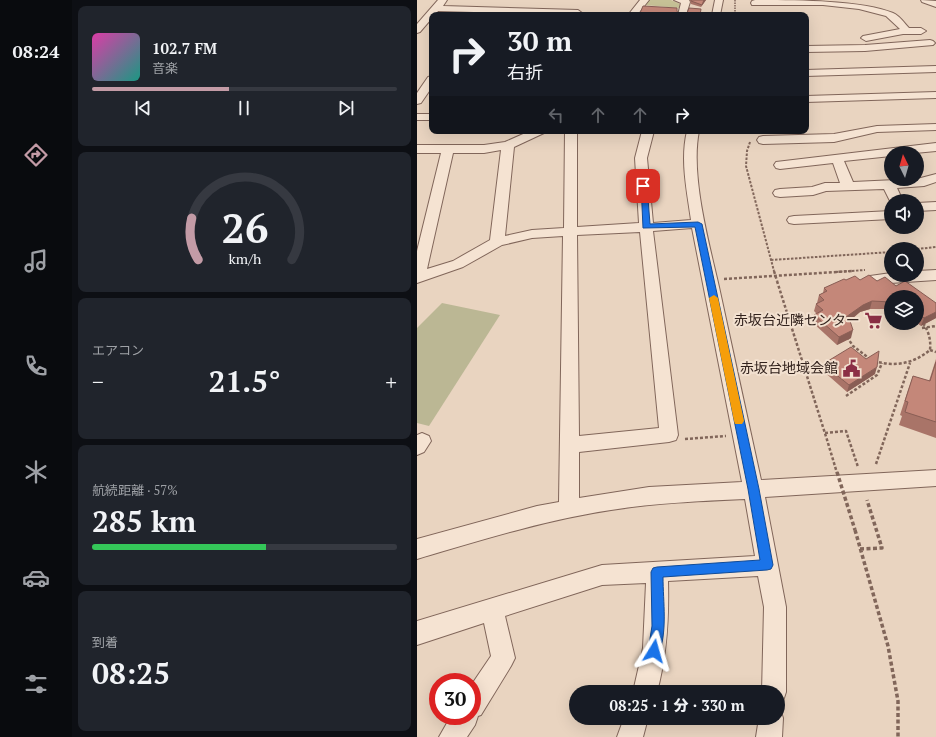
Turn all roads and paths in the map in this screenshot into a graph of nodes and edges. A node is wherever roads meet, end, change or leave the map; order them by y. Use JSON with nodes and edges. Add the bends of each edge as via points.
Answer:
{"nodes":[{"id":1,"x":443,"y":0,"type":"edge"},
{"id":2,"x":491,"y":0,"type":"edge"},
{"id":3,"x":538,"y":0,"type":"edge"},
{"id":4,"x":645,"y":0,"type":"edge"},
{"id":5,"x":678,"y":0,"type":"edge"},
{"id":6,"x":719,"y":0,"type":"edge"},
{"id":7,"x":735,"y":0,"type":"edge"},
{"id":8,"x":860,"y":0,"type":"edge"},
{"id":9,"x":925,"y":0,"type":"edge"},
{"id":10,"x":755,"y":3,"type":"dead end"},
{"id":11,"x":936,"y":4,"type":"edge"},
{"id":12,"x":437,"y":8,"type":"junction"},
{"id":13,"x":433,"y":12,"type":"edge"},
{"id":14,"x":482,"y":12,"type":"edge"},
{"id":15,"x":531,"y":12,"type":"edge"},
{"id":16,"x":635,"y":12,"type":"edge"},
{"id":17,"x":683,"y":12,"type":"edge"},
{"id":18,"x":717,"y":12,"type":"edge"},
{"id":19,"x":735,"y":12,"type":"edge"},
{"id":20,"x":905,"y":14,"type":"dead end"},
{"id":21,"x":429,"y":17,"type":"edge"},
{"id":22,"x":913,"y":22,"type":"dead end"},
{"id":23,"x":417,"y":30,"type":"edge"},
{"id":24,"x":906,"y":31,"type":"junction"},
{"id":25,"x":921,"y":31,"type":"junction"},
{"id":26,"x":809,"y":41,"type":"edge"},
{"id":27,"x":933,"y":46,"type":"edge"},
{"id":28,"x":843,"y":48,"type":"junction"},
{"id":29,"x":809,"y":50,"type":"edge"},
{"id":30,"x":936,"y":69,"type":"edge"},
{"id":31,"x":833,"y":72,"type":"junction"},
{"id":32,"x":857,"y":72,"type":"junction"},
{"id":33,"x":809,"y":73,"type":"edge"},
{"id":34,"x":425,"y":89,"type":"edge"},
{"id":35,"x":936,"y":95,"type":"edge"},
{"id":36,"x":846,"y":98,"type":"junction"},
{"id":37,"x":809,"y":99,"type":"edge"},
{"id":38,"x":417,"y":101,"type":"edge"},
{"id":39,"x":417,"y":117,"type":"edge"},
{"id":40,"x":429,"y":117,"type":"edge"},
{"id":41,"x":936,"y":127,"type":"edge"},
{"id":42,"x":533,"y":134,"type":"edge"},
{"id":43,"x":571,"y":134,"type":"edge"},
{"id":44,"x":647,"y":134,"type":"edge"},
{"id":45,"x":693,"y":134,"type":"edge"},
{"id":46,"x":751,"y":138,"type":"dead end"},
{"id":47,"x":763,"y":140,"type":"dead end"},
{"id":48,"x":508,"y":145,"type":"junction"},
{"id":49,"x":936,"y":147,"type":"edge"},
{"id":50,"x":417,"y":149,"type":"edge"},
{"id":51,"x":448,"y":149,"type":"junction"},
{"id":52,"x":924,"y":149,"type":"edge"},
{"id":53,"x":884,"y":154,"type":"edge"},
{"id":54,"x":837,"y":158,"type":"junction"},
{"id":55,"x":780,"y":165,"type":"dead end"},
{"id":56,"x":936,"y":178,"type":"edge"},
{"id":57,"x":924,"y":182,"type":"edge"},
{"id":58,"x":884,"y":185,"type":"edge"},
{"id":59,"x":848,"y":186,"type":"junction"},
{"id":60,"x":780,"y":193,"type":"dead end"},
{"id":61,"x":936,"y":206,"type":"edge"},
{"id":62,"x":924,"y":207,"type":"edge"},
{"id":63,"x":884,"y":215,"type":"edge"},
{"id":64,"x":794,"y":220,"type":"dead end"},
{"id":65,"x":698,"y":224,"type":"junction"},
{"id":66,"x":646,"y":227,"type":"junction"},
{"id":67,"x":571,"y":231,"type":"junction"},
{"id":68,"x":497,"y":242,"type":"junction"},
{"id":69,"x":936,"y":247,"type":"edge"},
{"id":70,"x":924,"y":248,"type":"edge"},
{"id":71,"x":884,"y":252,"type":"edge"},
{"id":72,"x":771,"y":260,"type":"junction"},
{"id":73,"x":871,"y":275,"type":"joint"},
{"id":74,"x":936,"y":275,"type":"edge"},
{"id":75,"x":417,"y":278,"type":"edge"},
{"id":76,"x":721,"y":279,"type":"dead end"},
{"id":77,"x":924,"y":325,"type":"edge"},
{"id":78,"x":936,"y":326,"type":"edge"},
{"id":79,"x":927,"y":328,"type":"junction"},
{"id":80,"x":846,"y":335,"type":"edge"},
{"id":81,"x":930,"y":350,"type":"junction"},
{"id":82,"x":936,"y":352,"type":"edge"},
{"id":83,"x":882,"y":363,"type":"junction"},
{"id":84,"x":910,"y":363,"type":"junction"},
{"id":85,"x":846,"y":396,"type":"dead end"},
{"id":86,"x":825,"y":433,"type":"junction"},
{"id":87,"x":669,"y":435,"type":"junction"},
{"id":88,"x":729,"y":435,"type":"dead end"},
{"id":89,"x":570,"y":444,"type":"junction"},
{"id":90,"x":876,"y":464,"type":"dead end"},
{"id":91,"x":859,"y":468,"type":"dead end"},
{"id":92,"x":936,"y":478,"type":"edge"},
{"id":93,"x":753,"y":489,"type":"junction"},
{"id":94,"x":867,"y":500,"type":"dead end"},
{"id":95,"x":569,"y":509,"type":"junction"},
{"id":96,"x":417,"y":549,"type":"edge"},
{"id":97,"x":860,"y":549,"type":"junction"},
{"id":98,"x":767,"y":565,"type":"junction"},
{"id":99,"x":657,"y":572,"type":"junction"},
{"id":100,"x":492,"y":608,"type":"junction"},
{"id":101,"x":417,"y":633,"type":"edge"},
{"id":102,"x":647,"y":685,"type":"edge"},
{"id":103,"x":774,"y":685,"type":"edge"},
{"id":104,"x":481,"y":692,"type":"edge"},
{"id":105,"x":460,"y":725,"type":"edge"},
{"id":106,"x":634,"y":725,"type":"edge"},
{"id":107,"x":770,"y":725,"type":"edge"},
{"id":108,"x":453,"y":737,"type":"edge"},
{"id":109,"x":630,"y":737,"type":"edge"},
{"id":110,"x":769,"y":737,"type":"edge"},
{"id":111,"x":898,"y":737,"type":"edge"}],
"edges":[{"from":1,"to":12,"type":"street"},
{"from":2,"to":14,"type":"street"},
{"from":3,"to":15,"type":"street"},
{"from":4,"to":16,"type":"street"},
{"from":5,"to":17,"type":"street","via":[[686,2]]},
{"from":6,"to":18,"type":"street"},
{"from":7,"to":19,"type":"path"},
{"from":8,"to":20,"type":"street","via":[[891,7]]},
{"from":9,"to":11,"type":"street"},
{"from":10,"to":24,"type":"street","via":[[818,2],[858,5],[889,14],[899,21]]},
{"from":12,"to":13,"type":"street"},
{"from":12,"to":14,"type":"street"},
{"from":21,"to":23,"type":"street"},
{"from":22,"to":25,"type":"street"},
{"from":24,"to":25,"type":"street"},
{"from":24,"to":26,"type":"street","via":[[857,40]]},
{"from":25,"to":27,"type":"street"},
{"from":27,"to":28,"type":"street"},
{"from":28,"to":29,"type":"street"},
{"from":28,"to":32,"type":"street"},
{"from":30,"to":32,"type":"street"},
{"from":31,"to":32,"type":"street"},
{"from":31,"to":33,"type":"street"},
{"from":31,"to":36,"type":"street"},
{"from":34,"to":38,"type":"street"},
{"from":35,"to":36,"type":"street"},
{"from":36,"to":37,"type":"street"},
{"from":39,"to":40,"type":"street"},
{"from":41,"to":47,"type":"street","via":[[877,129],[834,138]]},
{"from":42,"to":48,"type":"street"},
{"from":43,"to":67,"type":"street"},
{"from":44,"to":66,"type":"street","via":[[641,158]]},
{"from":45,"to":65,"type":"street","via":[[691,174]]},
{"from":46,"to":72,"type":"path","via":[[747,151],[747,166]]},
{"from":48,"to":51,"type":"street"},
{"from":48,"to":68,"type":"street"},
{"from":49,"to":52,"type":"street"},
{"from":50,"to":51,"type":"street"},
{"from":51,"to":75,"type":"street"},
{"from":53,"to":54,"type":"street"},
{"from":54,"to":55,"type":"street"},
{"from":54,"to":59,"type":"street"},
{"from":56,"to":57,"type":"street"},
{"from":58,"to":59,"type":"street"},
{"from":59,"to":60,"type":"street"},
{"from":61,"to":62,"type":"street"},
{"from":63,"to":64,"type":"street"},
{"from":65,"to":66,"type":"street"},
{"from":65,"to":93,"type":"street"},
{"from":66,"to":67,"type":"street"},
{"from":66,"to":87,"type":"street"},
{"from":67,"to":68,"type":"street","via":[[532,234]]},
{"from":67,"to":89,"type":"street"},
{"from":68,"to":75,"type":"street","via":[[458,264]]},
{"from":69,"to":70,"type":"path"},
{"from":71,"to":72,"type":"path"},
{"from":72,"to":86,"type":"path","bridge":true},
{"from":73,"to":74,"type":"street"},
{"from":73,"to":76,"type":"path"},
{"from":77,"to":79,"type":"path"},
{"from":78,"to":79,"type":"path"},
{"from":79,"to":81,"type":"path","via":[[930,334]]},
{"from":80,"to":83,"type":"path","via":[[861,354]]},
{"from":81,"to":82,"type":"path"},
{"from":81,"to":84,"type":"path","via":[[923,357]]},
{"from":83,"to":84,"type":"path"},
{"from":83,"to":85,"type":"path","via":[[877,375]]},
{"from":84,"to":90,"type":"path"},
{"from":86,"to":91,"type":"path","via":[[846,431]]},
{"from":86,"to":97,"type":"path","bridge":true},
{"from":87,"to":88,"type":"path","via":[[680,439]]},
{"from":87,"to":89,"type":"street"},
{"from":89,"to":95,"type":"street"},
{"from":92,"to":93,"type":"street"},
{"from":93,"to":95,"type":"street","via":[[649,496]]},
{"from":93,"to":98,"type":"street"},
{"from":94,"to":97,"type":"path","via":[[882,548]]},
{"from":95,"to":96,"type":"street","via":[[537,515]]},
{"from":97,"to":111,"type":"path","via":[[888,646],[898,701]]},
{"from":98,"to":99,"type":"street"},
{"from":98,"to":103,"type":"street","via":[[775,607]]},
{"from":99,"to":100,"type":"street","via":[[602,575]]},
{"from":99,"to":102,"type":"street","via":[[658,626]]},
{"from":100,"to":101,"type":"street"},
{"from":100,"to":104,"type":"street","via":[[503,658]]},
{"from":105,"to":108,"type":"street"},
{"from":106,"to":109,"type":"street"},
{"from":107,"to":110,"type":"street"}]}
